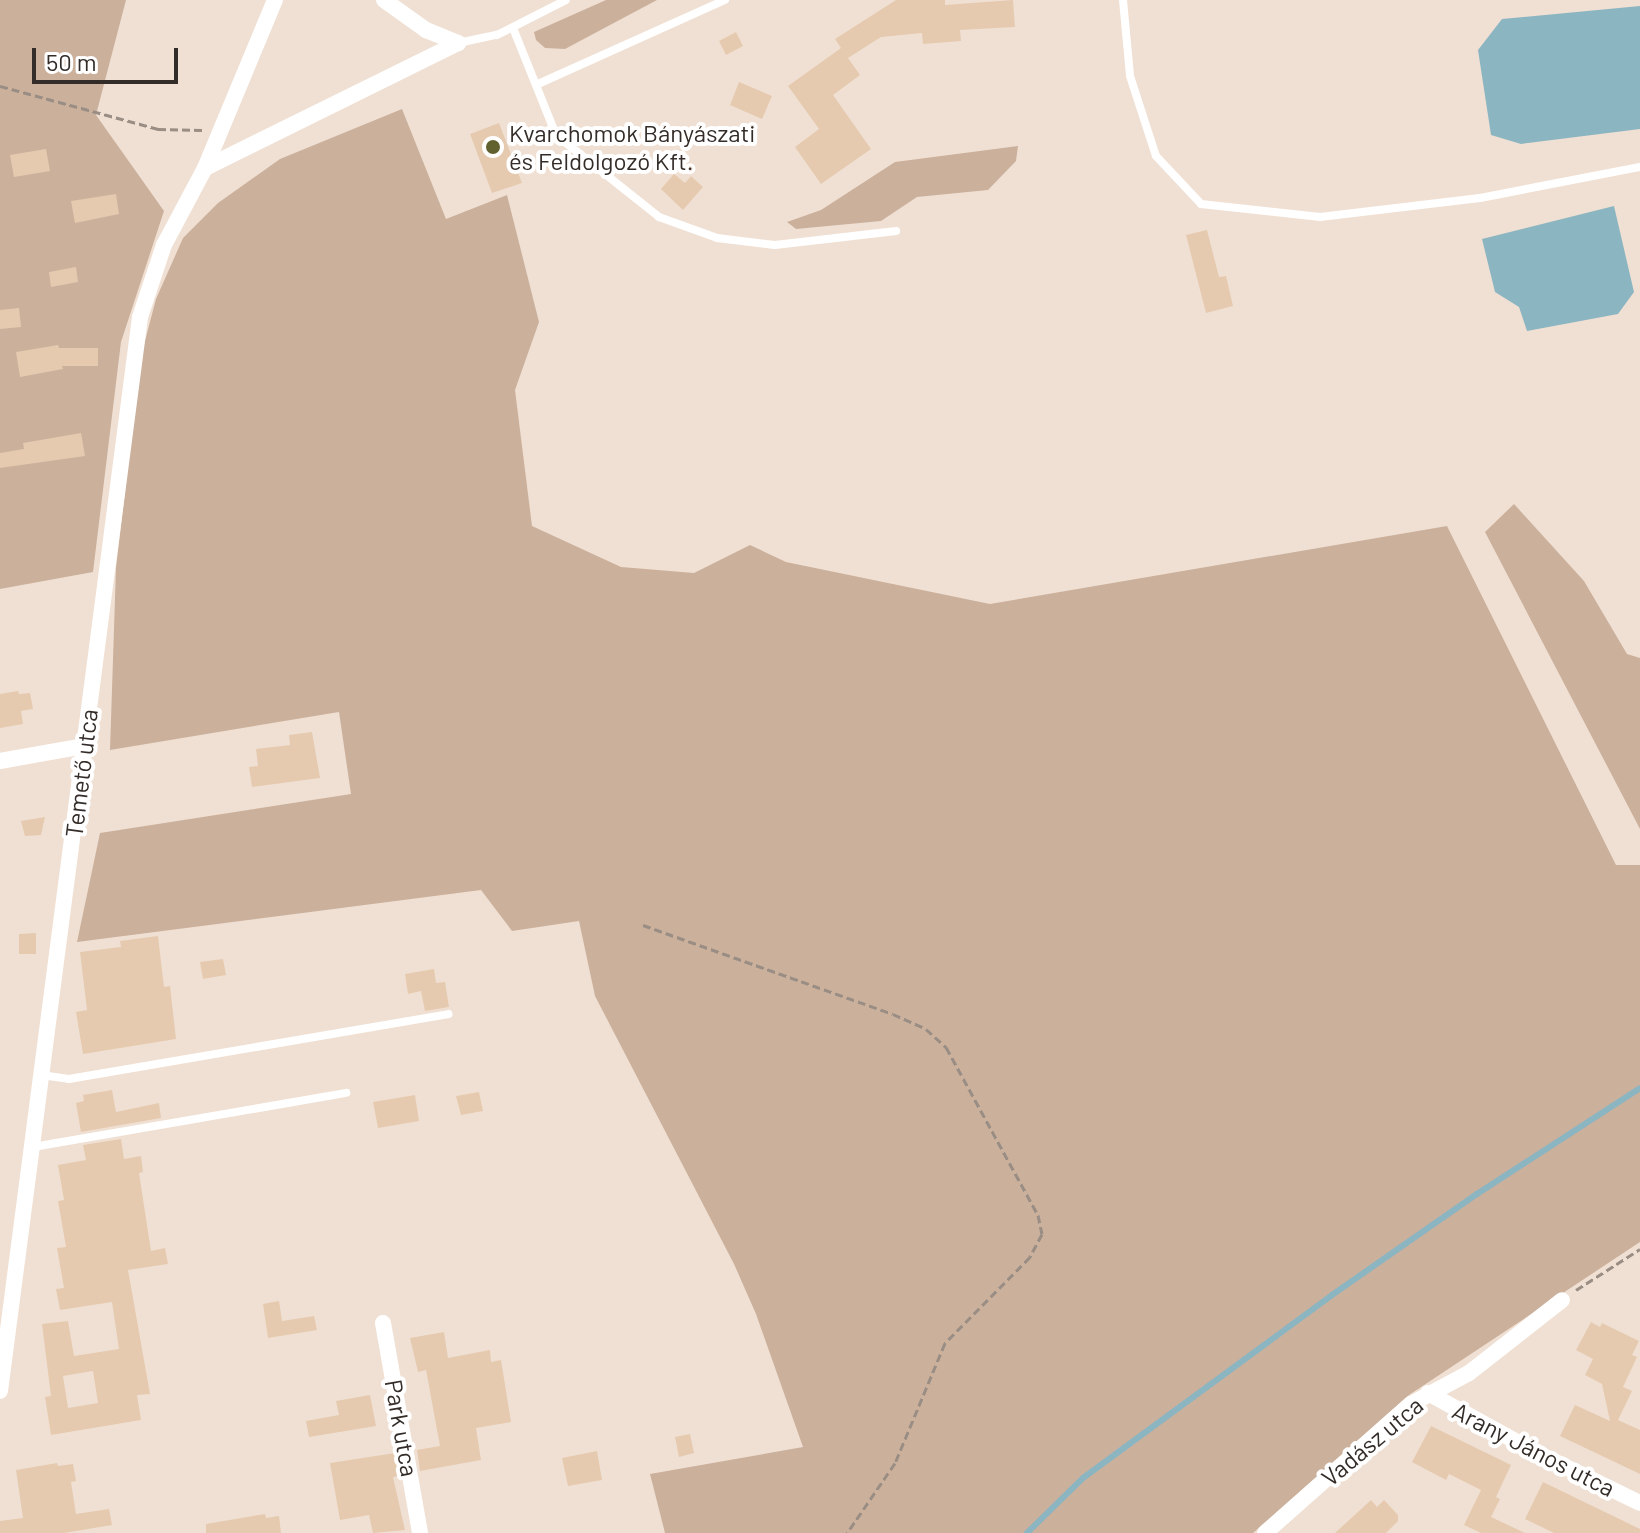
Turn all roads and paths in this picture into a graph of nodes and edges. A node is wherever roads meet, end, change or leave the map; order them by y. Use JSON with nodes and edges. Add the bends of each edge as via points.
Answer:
{"nodes":[{"id":1,"x":275,"y":0,"type":"edge"},
{"id":2,"x":384,"y":0,"type":"edge"},
{"id":3,"x":566,"y":0,"type":"edge"},
{"id":4,"x":725,"y":0,"type":"edge"},
{"id":5,"x":1123,"y":0,"type":"edge"},
{"id":6,"x":513,"y":28,"type":"junction"},
{"id":7,"x":458,"y":43,"type":"junction"},
{"id":8,"x":538,"y":84,"type":"junction"},
{"id":9,"x":0,"y":86,"type":"edge"},
{"id":10,"x":222,"y":130,"type":"junction"},
{"id":11,"x":1640,"y":167,"type":"edge"},
{"id":12,"x":205,"y":168,"type":"junction"},
{"id":13,"x":896,"y":231,"type":"dead end"},
{"id":14,"x":84,"y":746,"type":"junction"},
{"id":15,"x":0,"y":761,"type":"edge"},
{"id":16,"x":643,"y":925,"type":"dead end"},
{"id":17,"x":448,"y":1014,"type":"dead end"},
{"id":18,"x":41,"y":1075,"type":"junction"},
{"id":19,"x":346,"y":1093,"type":"dead end"},
{"id":20,"x":32,"y":1147,"type":"junction"},
{"id":21,"x":1640,"y":1249,"type":"edge"},
{"id":22,"x":1562,"y":1300,"type":"joint"},
{"id":23,"x":383,"y":1323,"type":"dead end"},
{"id":24,"x":0,"y":1391,"type":"edge"},
{"id":25,"x":1428,"y":1393,"type":"junction"},
{"id":26,"x":1640,"y":1503,"type":"edge"},
{"id":27,"x":420,"y":1533,"type":"edge"},
{"id":28,"x":847,"y":1533,"type":"edge"},
{"id":29,"x":1265,"y":1533,"type":"edge"}],
"edges":[{"from":1,"to":10,"type":"street","name":"Temető utca"},
{"from":2,"to":7,"type":"street","via":[[426,30]]},
{"from":3,"to":6,"type":"lane"},
{"from":4,"to":8,"type":"lane"},
{"from":5,"to":11,"type":"lane","via":[[1130,76],[1156,156],[1201,204],[1320,217],[1480,198]]},
{"from":6,"to":7,"type":"lane"},
{"from":6,"to":8,"type":"lane"},
{"from":7,"to":12,"type":"street"},
{"from":8,"to":13,"type":"lane","via":[[556,135],[659,217],[717,238],[775,245]]},
{"from":9,"to":10,"type":"path","via":[[158,129]]},
{"from":10,"to":12,"type":"street","name":"Temető utca"},
{"from":12,"to":14,"type":"street","name":"Temető utca","via":[[164,245],[140,317]]},
{"from":14,"to":15,"type":"street"},
{"from":14,"to":18,"type":"street","name":"Temető utca"},
{"from":16,"to":28,"type":"path","via":[[926,1029],[946,1047],[1038,1215],[1042,1234],[1030,1257],[945,1343],[895,1463]]},
{"from":17,"to":18,"type":"lane","via":[[69,1079]]},
{"from":18,"to":20,"type":"street","name":"Temető utca"},
{"from":19,"to":20,"type":"lane"},
{"from":20,"to":24,"type":"street","name":"Temető utca"},
{"from":21,"to":22,"type":"path"},
{"from":22,"to":25,"type":"street","name":"Vadász utca","via":[[1469,1373]]},
{"from":23,"to":27,"type":"street","name":"Park utca"},
{"from":25,"to":26,"type":"street","name":"Arany János utca"},
{"from":25,"to":29,"type":"street","name":"Vadász utca"}]}
